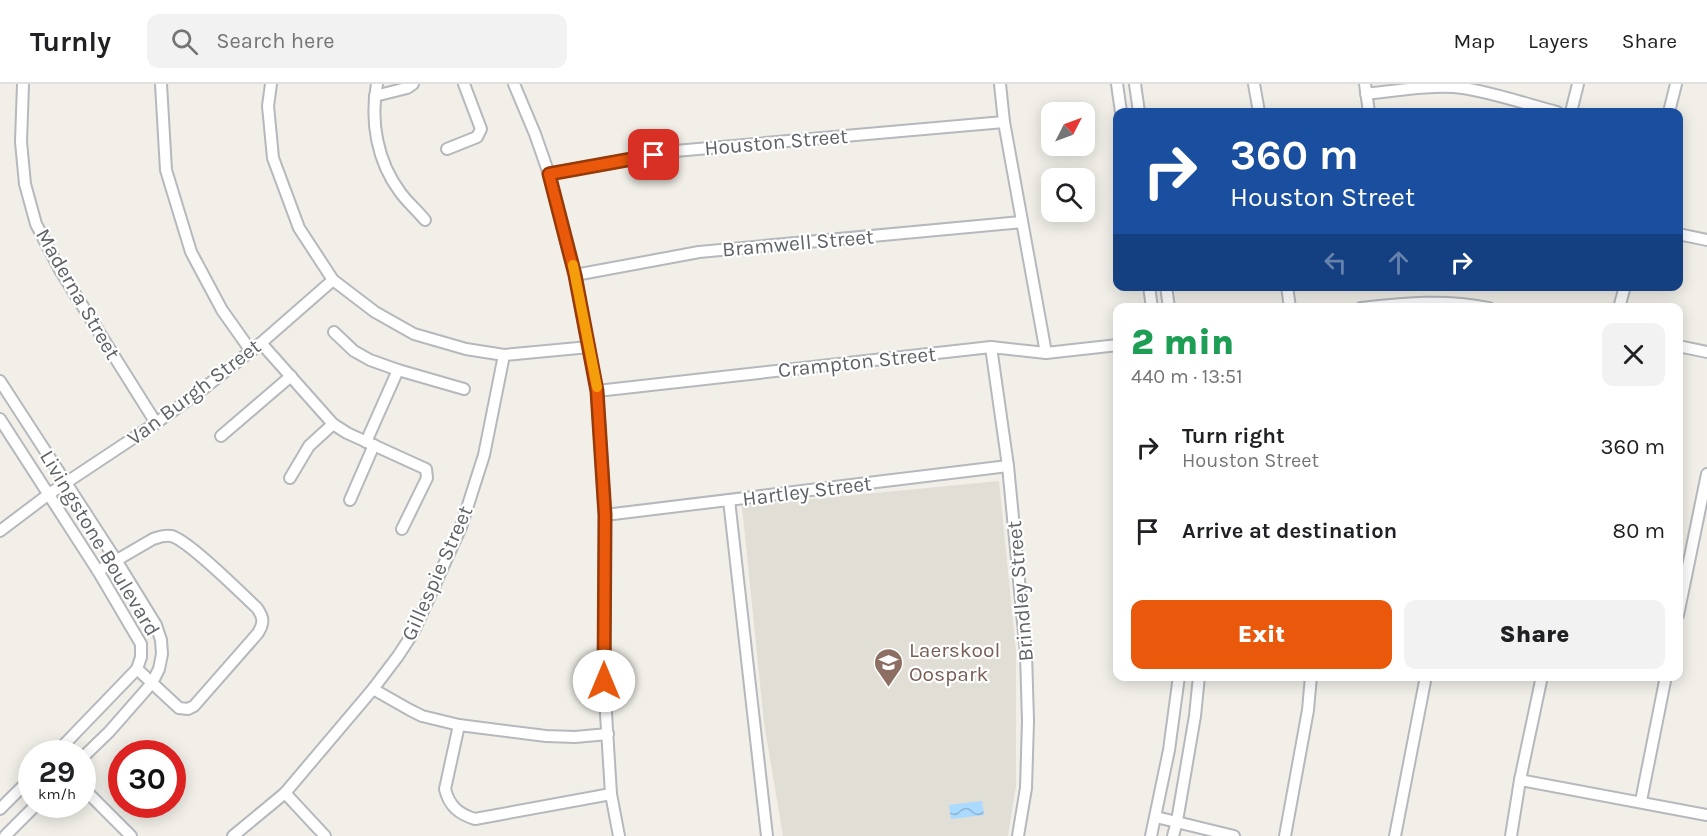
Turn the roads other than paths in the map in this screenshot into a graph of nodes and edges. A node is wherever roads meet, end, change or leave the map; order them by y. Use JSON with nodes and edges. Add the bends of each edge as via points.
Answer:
{"nodes":[{"id":1,"x":23,"y":84,"type":"edge"},
{"id":2,"x":161,"y":84,"type":"edge"},
{"id":3,"x":271,"y":84,"type":"edge"},
{"id":4,"x":378,"y":84,"type":"edge"},
{"id":5,"x":413,"y":84,"type":"edge"},
{"id":6,"x":464,"y":84,"type":"edge"},
{"id":7,"x":514,"y":84,"type":"edge"},
{"id":8,"x":1000,"y":84,"type":"edge"},
{"id":9,"x":1117,"y":84,"type":"edge"},
{"id":10,"x":1135,"y":84,"type":"edge"},
{"id":11,"x":1254,"y":84,"type":"edge"},
{"id":12,"x":1578,"y":84,"type":"edge"},
{"id":13,"x":1676,"y":84,"type":"edge"},
{"id":14,"x":1365,"y":89,"type":"edge"},
{"id":15,"x":375,"y":96,"type":"junction"},
{"id":16,"x":1120,"y":108,"type":"edge"},
{"id":17,"x":1139,"y":108,"type":"edge"},
{"id":18,"x":1258,"y":108,"type":"edge"},
{"id":19,"x":1368,"y":108,"type":"edge"},
{"id":20,"x":1542,"y":108,"type":"edge"},
{"id":21,"x":1572,"y":108,"type":"edge"},
{"id":22,"x":1670,"y":108,"type":"edge"},
{"id":23,"x":1004,"y":122,"type":"junction"},
{"id":24,"x":447,"y":149,"type":"dead end"},
{"id":25,"x":549,"y":174,"type":"junction"},
{"id":26,"x":425,"y":220,"type":"dead end"},
{"id":27,"x":1022,"y":222,"type":"junction"},
{"id":28,"x":1683,"y":235,"type":"edge"},
{"id":29,"x":1707,"y":240,"type":"edge"},
{"id":30,"x":575,"y":275,"type":"junction"},
{"id":31,"x":333,"y":280,"type":"junction"},
{"id":32,"x":1426,"y":303,"type":"edge"},
{"id":33,"x":1462,"y":303,"type":"edge"},
{"id":34,"x":334,"y":332,"type":"dead end"},
{"id":35,"x":261,"y":343,"type":"junction"},
{"id":36,"x":1113,"y":346,"type":"edge"},
{"id":37,"x":589,"y":347,"type":"junction"},
{"id":38,"x":991,"y":347,"type":"junction"},
{"id":39,"x":1683,"y":347,"type":"edge"},
{"id":40,"x":250,"y":351,"type":"junction"},
{"id":41,"x":1707,"y":352,"type":"edge"},
{"id":42,"x":1046,"y":353,"type":"junction"},
{"id":43,"x":504,"y":355,"type":"junction"},
{"id":44,"x":399,"y":370,"type":"junction"},
{"id":45,"x":291,"y":376,"type":"junction"},
{"id":46,"x":0,"y":381,"type":"edge"},
{"id":47,"x":464,"y":389,"type":"dead end"},
{"id":48,"x":597,"y":391,"type":"junction"},
{"id":49,"x":0,"y":419,"type":"edge"},
{"id":50,"x":156,"y":423,"type":"junction"},
{"id":51,"x":333,"y":424,"type":"junction"},
{"id":52,"x":221,"y":436,"type":"dead end"},
{"id":53,"x":370,"y":443,"type":"junction"},
{"id":54,"x":1008,"y":466,"type":"junction"},
{"id":55,"x":1707,"y":474,"type":"edge"},
{"id":56,"x":290,"y":478,"type":"dead end"},
{"id":57,"x":65,"y":483,"type":"junction"},
{"id":58,"x":49,"y":494,"type":"junction"},
{"id":59,"x":350,"y":500,"type":"dead end"},
{"id":60,"x":729,"y":500,"type":"junction"},
{"id":61,"x":605,"y":515,"type":"junction"},
{"id":62,"x":402,"y":529,"type":"dead end"},
{"id":63,"x":0,"y":531,"type":"edge"},
{"id":64,"x":116,"y":560,"type":"junction"},
{"id":65,"x":98,"y":571,"type":"junction"},
{"id":66,"x":1683,"y":591,"type":"edge"},
{"id":67,"x":137,"y":669,"type":"junction"},
{"id":68,"x":1178,"y":681,"type":"edge"},
{"id":69,"x":1198,"y":681,"type":"edge"},
{"id":70,"x":1311,"y":681,"type":"edge"},
{"id":71,"x":1425,"y":681,"type":"edge"},
{"id":72,"x":1541,"y":681,"type":"edge"},
{"id":73,"x":1665,"y":681,"type":"edge"},
{"id":74,"x":153,"y":683,"type":"junction"},
{"id":75,"x":373,"y":689,"type":"junction"},
{"id":76,"x":459,"y":725,"type":"junction"},
{"id":77,"x":608,"y":734,"type":"junction"},
{"id":78,"x":69,"y":740,"type":"edge"},
{"id":79,"x":96,"y":745,"type":"edge"},
{"id":80,"x":1520,"y":780,"type":"junction"},
{"id":81,"x":18,"y":791,"type":"edge"},
{"id":82,"x":285,"y":793,"type":"junction"},
{"id":83,"x":611,"y":794,"type":"junction"},
{"id":84,"x":1641,"y":801,"type":"junction"},
{"id":85,"x":96,"y":802,"type":"edge"},
{"id":86,"x":0,"y":809,"type":"edge"},
{"id":87,"x":1707,"y":815,"type":"edge"},
{"id":88,"x":1156,"y":817,"type":"junction"},
{"id":89,"x":23,"y":818,"type":"edge"},
{"id":90,"x":1177,"y":821,"type":"junction"},
{"id":91,"x":5,"y":836,"type":"edge"},
{"id":92,"x":131,"y":836,"type":"edge"},
{"id":93,"x":232,"y":836,"type":"edge"},
{"id":94,"x":325,"y":836,"type":"edge"},
{"id":95,"x":619,"y":836,"type":"edge"},
{"id":96,"x":767,"y":836,"type":"edge"},
{"id":97,"x":1018,"y":836,"type":"edge"},
{"id":98,"x":1151,"y":836,"type":"edge"},
{"id":99,"x":1173,"y":836,"type":"edge"},
{"id":100,"x":1234,"y":836,"type":"edge"},
{"id":101,"x":1285,"y":836,"type":"edge"},
{"id":102,"x":1395,"y":836,"type":"edge"},
{"id":103,"x":1511,"y":836,"type":"edge"}],
"edges":[{"from":1,"to":50,"type":"street","name":"Maderna Street","via":[[21,142],[25,184],[36,224],[60,270]]},
{"from":2,"to":40,"type":"street","via":[[166,170],[191,252],[222,310]]},
{"from":3,"to":31,"type":"street","via":[[268,106],[273,158],[299,228]]},
{"from":4,"to":15,"type":"street"},
{"from":5,"to":15,"type":"street"},
{"from":6,"to":24,"type":"street","via":[[481,129],[477,137]]},
{"from":7,"to":25,"type":"street"},
{"from":8,"to":23,"type":"street"},
{"from":9,"to":16,"type":"street"},
{"from":10,"to":17,"type":"street"},
{"from":11,"to":18,"type":"street"},
{"from":12,"to":21,"type":"street"},
{"from":13,"to":22,"type":"street"},
{"from":14,"to":19,"type":"street"},
{"from":14,"to":20,"type":"street","via":[[1461,88]]},
{"from":15,"to":26,"type":"street","via":[[375,130],[384,164],[400,192]]},
{"from":23,"to":25,"type":"street","name":"Houston Street","via":[[675,151]]},
{"from":23,"to":27,"type":"street"},
{"from":25,"to":30,"type":"street"},
{"from":27,"to":30,"type":"street","name":"Bramwell Street","via":[[699,252]]},
{"from":27,"to":42,"type":"street"},
{"from":28,"to":29,"type":"street"},
{"from":30,"to":37,"type":"street"},
{"from":31,"to":35,"type":"street","name":"Van Burgh Street"},
{"from":31,"to":43,"type":"street","via":[[375,312],[414,334]]},
{"from":32,"to":33,"type":"street"},
{"from":34,"to":44,"type":"street","via":[[354,351]]},
{"from":35,"to":40,"type":"street","name":"Van Burgh Street"},
{"from":35,"to":45,"type":"street"},
{"from":36,"to":42,"type":"street","name":"Crampton Street"},
{"from":37,"to":43,"type":"street"},
{"from":37,"to":48,"type":"street"},
{"from":38,"to":42,"type":"street","name":"Crampton Street"},
{"from":38,"to":48,"type":"street","name":"Crampton Street"},
{"from":38,"to":54,"type":"street","name":"Brindley Street"},
{"from":39,"to":41,"type":"street"},
{"from":40,"to":50,"type":"street","name":"Van Burgh Street"},
{"from":43,"to":75,"type":"street","name":"Gillespie Street","via":[[484,455],[461,527],[413,633]]},
{"from":44,"to":47,"type":"street"},
{"from":44,"to":53,"type":"street"},
{"from":45,"to":51,"type":"street"},
{"from":45,"to":52,"type":"street"},
{"from":46,"to":57,"type":"street","name":"Livingstone Boulevard"},
{"from":48,"to":61,"type":"street"},
{"from":49,"to":58,"type":"street","name":"Livingstone Boulevard"},
{"from":50,"to":57,"type":"street","name":"Van Burgh Street"},
{"from":51,"to":53,"type":"street"},
{"from":51,"to":56,"type":"street","via":[[309,446]]},
{"from":53,"to":59,"type":"street"},
{"from":53,"to":62,"type":"street","via":[[427,472]]},
{"from":54,"to":60,"type":"street","name":"Hartley Street"},
{"from":54,"to":97,"type":"street","name":"Brindley Street","via":[[1026,653],[1028,721],[1026,788]]},
{"from":55,"to":66,"type":"street"},
{"from":57,"to":58,"type":"street","name":"Van Burgh Street"},
{"from":57,"to":64,"type":"street","name":"Livingstone Boulevard"},
{"from":58,"to":63,"type":"street","name":"Van Burgh Street"},
{"from":58,"to":65,"type":"street","name":"Livingstone Boulevard"},
{"from":60,"to":61,"type":"street","name":"Hartley Street"},
{"from":60,"to":96,"type":"street"},
{"from":61,"to":77,"type":"street","via":[[604,681]]},
{"from":64,"to":65,"type":"street"},
{"from":64,"to":74,"type":"street","name":"Livingstone Boulevard","via":[[161,640],[162,654]]},
{"from":64,"to":74,"type":"street","via":[[162,536],[177,538],[262,615],[258,633],[194,706],[179,708]]},
{"from":65,"to":67,"type":"street","name":"Livingstone Boulevard","via":[[141,644]]},
{"from":67,"to":74,"type":"street"},
{"from":67,"to":78,"type":"street","name":"Livingstone Boulevard"},
{"from":68,"to":88,"type":"street"},
{"from":69,"to":90,"type":"street"},
{"from":70,"to":101,"type":"street"},
{"from":71,"to":102,"type":"street"},
{"from":72,"to":80,"type":"street"},
{"from":73,"to":84,"type":"street"},
{"from":74,"to":79,"type":"street","name":"Livingstone Boulevard"},
{"from":75,"to":76,"type":"street","via":[[422,716]]},
{"from":75,"to":82,"type":"street","name":"Gillespie Street"},
{"from":76,"to":77,"type":"street","via":[[546,736]]},
{"from":76,"to":83,"type":"street","via":[[445,789],[455,809],[464,816],[475,819]]},
{"from":77,"to":83,"type":"street"},
{"from":80,"to":84,"type":"street"},
{"from":80,"to":103,"type":"street"},
{"from":81,"to":86,"type":"street"},
{"from":82,"to":93,"type":"street","name":"Gillespie Street"},
{"from":82,"to":94,"type":"street"},
{"from":83,"to":95,"type":"street"},
{"from":84,"to":87,"type":"street"},
{"from":85,"to":92,"type":"street"},
{"from":88,"to":90,"type":"street"},
{"from":88,"to":98,"type":"street"},
{"from":89,"to":91,"type":"street"},
{"from":90,"to":99,"type":"street"},
{"from":90,"to":100,"type":"street"}]}
